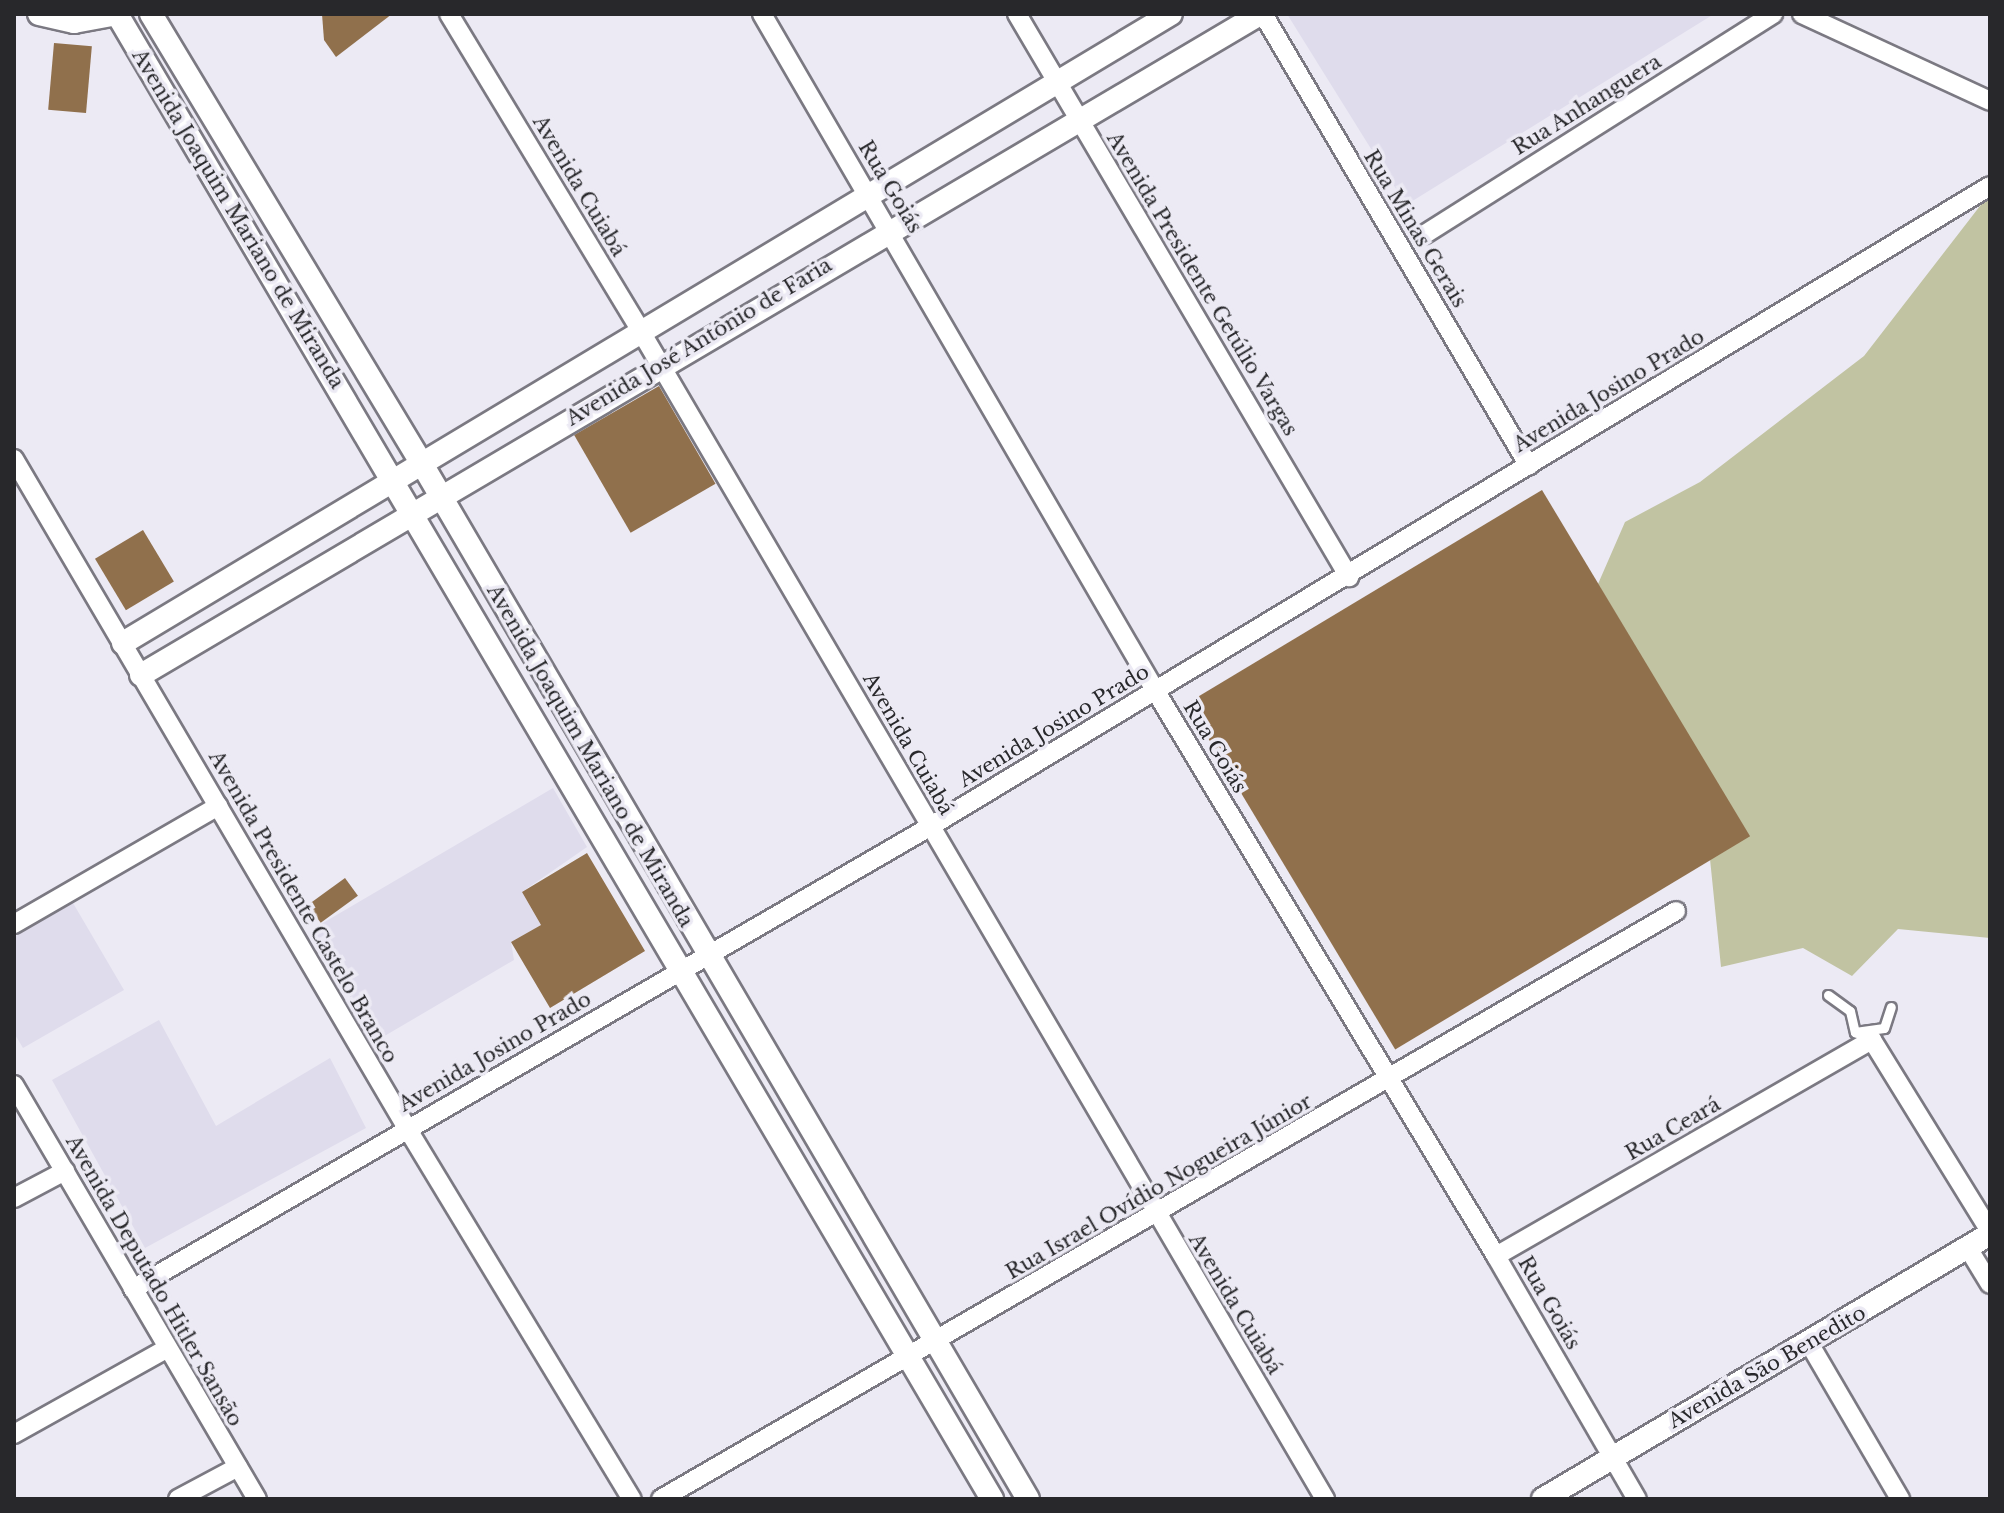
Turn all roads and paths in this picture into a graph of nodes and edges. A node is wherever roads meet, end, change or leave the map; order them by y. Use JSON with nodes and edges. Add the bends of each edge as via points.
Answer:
{"nodes":[{"id":1,"x":39,"y":14,"type":"edge"},
{"id":2,"x":117,"y":14,"type":"edge"},
{"id":3,"x":151,"y":14,"type":"edge"},
{"id":4,"x":449,"y":14,"type":"edge"},
{"id":5,"x":762,"y":14,"type":"edge"},
{"id":6,"x":1017,"y":14,"type":"edge"},
{"id":7,"x":1171,"y":14,"type":"edge"},
{"id":8,"x":1261,"y":14,"type":"edge"},
{"id":9,"x":1773,"y":14,"type":"edge"},
{"id":10,"x":1802,"y":14,"type":"edge"},
{"id":11,"x":186,"y":76,"type":"junction"},
{"id":12,"x":1058,"y":84,"type":"junction"},
{"id":13,"x":162,"y":90,"type":"junction"},
{"id":14,"x":1990,"y":101,"type":"edge"},
{"id":15,"x":1079,"y":118,"type":"junction"},
{"id":16,"x":1990,"y":186,"type":"edge"},
{"id":17,"x":869,"y":194,"type":"junction"},
{"id":18,"x":890,"y":229,"type":"junction"},
{"id":19,"x":1425,"y":234,"type":"dead end"},
{"id":20,"x":640,"y":330,"type":"junction"},
{"id":21,"x":660,"y":365,"type":"junction"},
{"id":22,"x":14,"y":459,"type":"edge"},
{"id":23,"x":422,"y":464,"type":"junction"},
{"id":24,"x":1529,"y":466,"type":"junction"},
{"id":25,"x":393,"y":479,"type":"junction"},
{"id":26,"x":438,"y":497,"type":"junction"},
{"id":27,"x":413,"y":512,"type":"junction"},
{"id":28,"x":1349,"y":577,"type":"junction"},
{"id":29,"x":123,"y":643,"type":"junction"},
{"id":30,"x":141,"y":675,"type":"junction"},
{"id":31,"x":1155,"y":690,"type":"junction"},
{"id":32,"x":614,"y":797,"type":"junction"},
{"id":33,"x":218,"y":806,"type":"junction"},
{"id":34,"x":587,"y":814,"type":"junction"},
{"id":35,"x":931,"y":826,"type":"junction"},
{"id":36,"x":1676,"y":911,"type":"dead end"},
{"id":37,"x":14,"y":924,"type":"edge"},
{"id":38,"x":706,"y":954,"type":"junction"},
{"id":39,"x":679,"y":970,"type":"junction"},
{"id":40,"x":1828,"y":995,"type":"dead end"},
{"id":41,"x":1891,"y":1007,"type":"dead end"},
{"id":42,"x":1864,"y":1036,"type":"junction"},
{"id":43,"x":1389,"y":1080,"type":"junction"},
{"id":44,"x":14,"y":1085,"type":"edge"},
{"id":45,"x":407,"y":1128,"type":"junction"},
{"id":46,"x":65,"y":1171,"type":"junction"},
{"id":47,"x":14,"y":1198,"type":"edge"},
{"id":48,"x":1156,"y":1214,"type":"junction"},
{"id":49,"x":1990,"y":1232,"type":"edge"},
{"id":50,"x":1968,"y":1248,"type":"junction"},
{"id":51,"x":1496,"y":1256,"type":"junction"},
{"id":52,"x":1988,"y":1277,"type":"edge"},
{"id":53,"x":133,"y":1289,"type":"junction"},
{"id":54,"x":935,"y":1341,"type":"junction"},
{"id":55,"x":1809,"y":1343,"type":"junction"},
{"id":56,"x":168,"y":1348,"type":"junction"},
{"id":57,"x":909,"y":1356,"type":"junction"},
{"id":58,"x":14,"y":1434,"type":"edge"},
{"id":59,"x":1613,"y":1457,"type":"junction"},
{"id":60,"x":238,"y":1467,"type":"junction"},
{"id":61,"x":178,"y":1499,"type":"edge"},
{"id":62,"x":257,"y":1499,"type":"edge"},
{"id":63,"x":632,"y":1499,"type":"edge"},
{"id":64,"x":661,"y":1499,"type":"edge"},
{"id":65,"x":992,"y":1499,"type":"edge"},
{"id":66,"x":1028,"y":1499,"type":"edge"},
{"id":67,"x":1325,"y":1499,"type":"edge"},
{"id":68,"x":1543,"y":1499,"type":"edge"},
{"id":69,"x":1637,"y":1499,"type":"edge"},
{"id":70,"x":1900,"y":1499,"type":"edge"}],
"edges":[{"from":1,"to":2,"type":"street","via":[[74,22]]},
{"from":2,"to":13,"type":"street","name":"Avenida Joaquim Mariano de Miranda"},
{"from":3,"to":11,"type":"street","name":"Avenida Joaquim Mariano de Miranda"},
{"from":4,"to":20,"type":"street","name":"Avenida Cuiabá"},
{"from":5,"to":17,"type":"street","name":"Rua Goiás"},
{"from":6,"to":12,"type":"street","name":"Avenida Presidente Getúlio Vargas"},
{"from":7,"to":12,"type":"street","name":"Avenida José Antônio de Faria"},
{"from":8,"to":15,"type":"street","name":"Avenida José Antônio de Faria"},
{"from":8,"to":24,"type":"street","name":"Rua Minas Gerais"},
{"from":9,"to":19,"type":"street","name":"Rua Anhanguera"},
{"from":10,"to":14,"type":"street"},
{"from":11,"to":13,"type":"street"},
{"from":11,"to":23,"type":"street","name":"Avenida Joaquim Mariano de Miranda"},
{"from":12,"to":15,"type":"street","name":"Avenida Presidente Getúlio Vargas"},
{"from":12,"to":17,"type":"street","name":"Avenida José Antônio de Faria"},
{"from":13,"to":25,"type":"street","name":"Avenida Joaquim Mariano de Miranda"},
{"from":15,"to":18,"type":"street","name":"Avenida José Antônio de Faria"},
{"from":15,"to":28,"type":"street","name":"Avenida Presidente Getúlio Vargas"},
{"from":16,"to":24,"type":"street","name":"Avenida Josino Prado"},
{"from":17,"to":18,"type":"street","name":"Rua Goiás"},
{"from":17,"to":20,"type":"street","name":"Avenida José Antônio de Faria"},
{"from":18,"to":21,"type":"street","name":"Avenida José Antônio de Faria"},
{"from":18,"to":31,"type":"street","name":"Rua Goiás"},
{"from":20,"to":21,"type":"street","name":"Avenida Cuiabá"},
{"from":20,"to":23,"type":"street","name":"Avenida José Antônio de Faria"},
{"from":21,"to":26,"type":"street","name":"Avenida José Antônio de Faria"},
{"from":21,"to":35,"type":"street","name":"Avenida Cuiabá"},
{"from":22,"to":29,"type":"street","name":"Avenida Presidente Castelo Branco"},
{"from":23,"to":25,"type":"street","name":"Avenida José Antônio de Faria"},
{"from":23,"to":26,"type":"street","name":"Avenida Joaquim Mariano de Miranda"},
{"from":24,"to":28,"type":"street","name":"Avenida Josino Prado"},
{"from":25,"to":27,"type":"street","name":"Avenida Joaquim Mariano de Miranda"},
{"from":25,"to":29,"type":"street","name":"Avenida José Antônio de Faria"},
{"from":26,"to":27,"type":"street","name":"Avenida José Antônio de Faria"},
{"from":26,"to":32,"type":"street","name":"Avenida Joaquim Mariano de Miranda"},
{"from":27,"to":30,"type":"street","name":"Avenida José Antônio de Faria"},
{"from":27,"to":34,"type":"street","name":"Avenida Joaquim Mariano de Miranda"},
{"from":28,"to":31,"type":"street","name":"Avenida Josino Prado"},
{"from":29,"to":30,"type":"street","name":"Avenida Presidente Castelo Branco"},
{"from":30,"to":33,"type":"street","name":"Avenida Presidente Castelo Branco"},
{"from":31,"to":35,"type":"street","name":"Avenida Josino Prado"},
{"from":31,"to":43,"type":"street","name":"Rua Goiás"},
{"from":32,"to":34,"type":"street"},
{"from":32,"to":38,"type":"street","name":"Avenida Joaquim Mariano de Miranda"},
{"from":33,"to":37,"type":"street"},
{"from":33,"to":45,"type":"street","name":"Avenida Presidente Castelo Branco"},
{"from":34,"to":39,"type":"street","name":"Avenida Joaquim Mariano de Miranda"},
{"from":35,"to":38,"type":"street","name":"Avenida Josino Prado"},
{"from":35,"to":48,"type":"street","name":"Avenida Cuiabá"},
{"from":36,"to":43,"type":"street","name":"Rua Israel Ovídio Nogueira Júnior"},
{"from":38,"to":39,"type":"street","name":"Avenida Josino Prado"},
{"from":38,"to":54,"type":"street","name":"Avenida Joaquim Mariano de Miranda"},
{"from":39,"to":45,"type":"street","name":"Avenida Josino Prado"},
{"from":39,"to":57,"type":"street","name":"Avenida Joaquim Mariano de Miranda"},
{"from":40,"to":42,"type":"lane","via":[[1850,1011]]},
{"from":41,"to":42,"type":"lane","via":[[1884,1028]]},
{"from":42,"to":49,"type":"street"},
{"from":42,"to":51,"type":"street","name":"Rua Ceará"},
{"from":43,"to":48,"type":"street","name":"Rua Israel Ovídio Nogueira Júnior"},
{"from":43,"to":51,"type":"street","name":"Rua Goiás"},
{"from":44,"to":46,"type":"street","name":"Avenida Deputado Hitler Sansão"},
{"from":45,"to":53,"type":"street","name":"Avenida Josino Prado"},
{"from":45,"to":63,"type":"street","name":"Avenida Presidente Castelo Branco"},
{"from":46,"to":47,"type":"street"},
{"from":46,"to":53,"type":"street","name":"Avenida Deputado Hitler Sansão"},
{"from":48,"to":54,"type":"street","name":"Rua Israel Ovídio Nogueira Júnior"},
{"from":48,"to":67,"type":"street","name":"Avenida Cuiabá"},
{"from":49,"to":50,"type":"street","name":"Avenida São Benedito"},
{"from":50,"to":52,"type":"street"},
{"from":50,"to":55,"type":"street","name":"Avenida São Benedito"},
{"from":51,"to":59,"type":"street","name":"Rua Goiás"},
{"from":53,"to":56,"type":"street","name":"Avenida Deputado Hitler Sansão"},
{"from":54,"to":57,"type":"street","name":"Rua Israel Ovídio Nogueira Júnior"},
{"from":54,"to":66,"type":"street","name":"Avenida Joaquim Mariano de Miranda"},
{"from":55,"to":59,"type":"street","name":"Avenida São Benedito"},
{"from":55,"to":70,"type":"street"},
{"from":56,"to":58,"type":"street"},
{"from":56,"to":60,"type":"street","name":"Avenida Deputado Hitler Sansão"},
{"from":57,"to":64,"type":"street","name":"Rua Israel Ovídio Nogueira Júnior"},
{"from":57,"to":65,"type":"street","name":"Avenida Joaquim Mariano de Miranda"},
{"from":59,"to":68,"type":"street","name":"Avenida São Benedito"},
{"from":59,"to":69,"type":"street","name":"Rua Goiás"},
{"from":60,"to":61,"type":"street"},
{"from":60,"to":62,"type":"street","name":"Avenida Deputado Hitler Sansão"}]}
